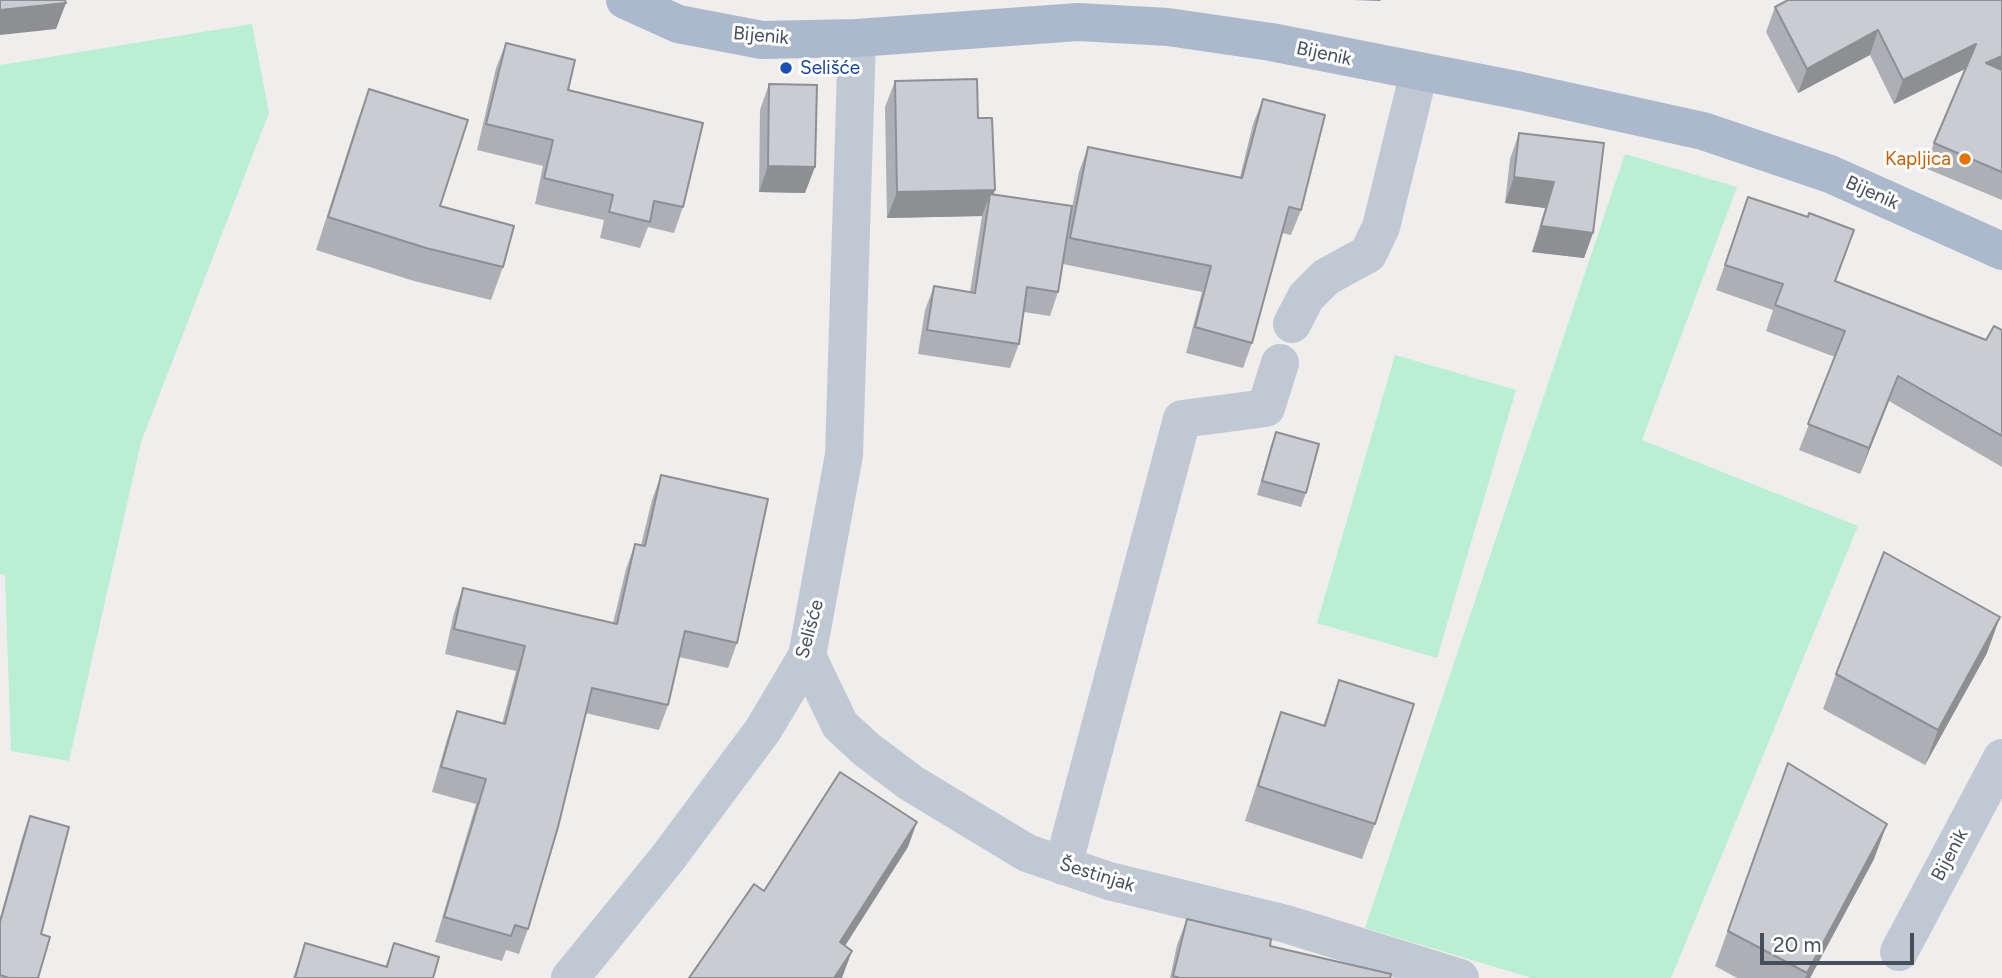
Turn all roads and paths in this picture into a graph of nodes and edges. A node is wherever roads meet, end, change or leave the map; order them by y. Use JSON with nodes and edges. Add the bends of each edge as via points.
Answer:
{"nodes":[{"id":1,"x":625,"y":0,"type":"edge"},
{"id":2,"x":857,"y":38,"type":"junction"},
{"id":3,"x":1419,"y":72,"type":"junction"},
{"id":4,"x":2002,"y":251,"type":"edge"},
{"id":5,"x":1292,"y":324,"type":"dead end"},
{"id":6,"x":1280,"y":363,"type":"dead end"},
{"id":7,"x":807,"y":656,"type":"junction"},
{"id":8,"x":2002,"y":758,"type":"edge"},
{"id":9,"x":1063,"y":866,"type":"junction"},
{"id":10,"x":1899,"y":952,"type":"dead end"},
{"id":11,"x":570,"y":978,"type":"edge"},
{"id":12,"x":1460,"y":978,"type":"edge"}],
"edges":[{"from":1,"to":2,"type":"main road","name":"Bijenik","via":[[678,24],[762,40]]},
{"from":2,"to":3,"type":"main road","name":"Bijenik","via":[[1078,22],[1168,27]]},
{"from":2,"to":7,"type":"street","name":"Selišće","via":[[844,455]]},
{"from":3,"to":4,"type":"main road","name":"Bijenik","via":[[1703,131],[1830,174]]},
{"from":3,"to":5,"type":"street","via":[[1381,227],[1368,254],[1326,277],[1306,297]]},
{"from":6,"to":9,"type":"street","via":[[1266,408],[1182,419]]},
{"from":7,"to":9,"type":"street","name":"Šestinjak","via":[[840,725],[866,749],[911,783],[1027,853]]},
{"from":7,"to":11,"type":"street","name":"Selišće","via":[[763,730]]},
{"from":8,"to":10,"type":"street","name":"Bijenik"},
{"from":9,"to":12,"type":"street","name":"Šestinjak","via":[[1286,924]]}]}
